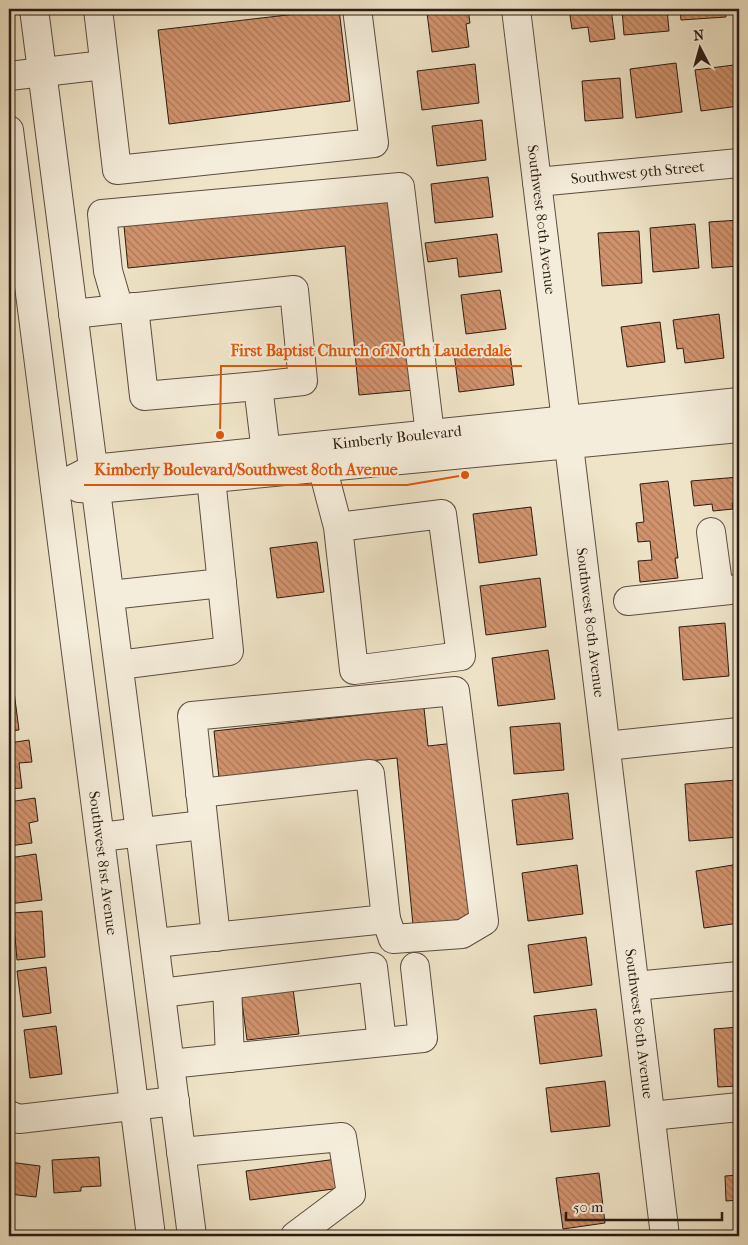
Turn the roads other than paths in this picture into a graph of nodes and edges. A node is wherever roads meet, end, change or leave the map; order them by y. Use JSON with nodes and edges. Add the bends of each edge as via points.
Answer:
{"nodes":[{"id":1,"x":34,"y":9,"type":"edge"},
{"id":2,"x":98,"y":9,"type":"edge"},
{"id":3,"x":357,"y":9,"type":"edge"},
{"id":4,"x":516,"y":9,"type":"edge"},
{"id":5,"x":104,"y":65,"type":"junction"},
{"id":6,"x":42,"y":72,"type":"junction"},
{"id":7,"x":9,"y":76,"type":"edge"},
{"id":8,"x":9,"y":130,"type":"edge"},
{"id":9,"x":739,"y":163,"type":"edge"},
{"id":10,"x":537,"y":182,"type":"junction"},
{"id":11,"x":126,"y":308,"type":"junction"},
{"id":12,"x":74,"y":314,"type":"junction"},
{"id":13,"x":258,"y":386,"type":"junction"},
{"id":14,"x":739,"y":402,"type":"edge"},
{"id":15,"x":739,"y":428,"type":"edge"},
{"id":16,"x":566,"y":432,"type":"junction"},
{"id":17,"x":430,"y":434,"type":"junction"},
{"id":18,"x":320,"y":457,"type":"junction"},
{"id":19,"x":267,"y":462,"type":"junction"},
{"id":20,"x":210,"y":467,"type":"junction"},
{"id":21,"x":95,"y":479,"type":"junction"},
{"id":22,"x":55,"y":488,"type":"junction"},
{"id":23,"x":338,"y":527,"type":"junction"},
{"id":24,"x":711,"y":532,"type":"dead end"},
{"id":25,"x":222,"y":583,"type":"junction"},
{"id":26,"x":729,"y":590,"type":"edge"},
{"id":27,"x":110,"y":595,"type":"junction"},
{"id":28,"x":628,"y":601,"type":"dead end"},
{"id":29,"x":119,"y":665,"type":"junction"},
{"id":30,"x":739,"y":732,"type":"edge"},
{"id":31,"x":606,"y":746,"type":"junction"},
{"id":32,"x":200,"y":793,"type":"junction"},
{"id":33,"x":203,"y":826,"type":"junction"},
{"id":34,"x":140,"y":832,"type":"junction"},
{"id":35,"x":100,"y":837,"type":"junction"},
{"id":36,"x":386,"y":919,"type":"junction"},
{"id":37,"x":216,"y":936,"type":"junction"},
{"id":38,"x":155,"y":943,"type":"junction"},
{"id":39,"x":415,"y":967,"type":"dead end"},
{"id":40,"x":739,"y":976,"type":"edge"},
{"id":41,"x":227,"y":985,"type":"junction"},
{"id":42,"x":635,"y":986,"type":"junction"},
{"id":43,"x":161,"y":993,"type":"junction"},
{"id":44,"x":382,"y":1042,"type":"junction"},
{"id":45,"x":230,"y":1058,"type":"junction"},
{"id":46,"x":170,"y":1064,"type":"junction"},
{"id":47,"x":175,"y":1100,"type":"junction"},
{"id":48,"x":134,"y":1105,"type":"junction"},
{"id":49,"x":739,"y":1107,"type":"edge"},
{"id":50,"x":9,"y":1115,"type":"edge"},
{"id":51,"x":651,"y":1116,"type":"junction"},
{"id":52,"x":181,"y":1152,"type":"junction"},
{"id":53,"x":151,"y":1236,"type":"edge"},
{"id":54,"x":192,"y":1236,"type":"edge"},
{"id":55,"x":295,"y":1236,"type":"edge"},
{"id":56,"x":666,"y":1236,"type":"edge"}],
"edges":[{"from":1,"to":6,"type":"street"},
{"from":2,"to":5,"type":"street"},
{"from":3,"to":5,"type":"street","via":[[374,143],[117,170]]},
{"from":4,"to":10,"type":"street","name":"Southwest 80th Avenue"},
{"from":5,"to":6,"type":"street"},
{"from":6,"to":7,"type":"street"},
{"from":6,"to":12,"type":"street"},
{"from":8,"to":22,"type":"street","name":"Southwest 81st Avenue"},
{"from":9,"to":10,"type":"street","name":"Southwest 9th Street"},
{"from":10,"to":16,"type":"street","name":"Southwest 80th Avenue"},
{"from":11,"to":12,"type":"street"},
{"from":11,"to":13,"type":"street","via":[[144,396]]},
{"from":11,"to":13,"type":"street","via":[[294,290],[303,381]]},
{"from":11,"to":17,"type":"street","via":[[108,271],[102,214],[400,187]]},
{"from":12,"to":21,"type":"street"},
{"from":13,"to":19,"type":"street"},
{"from":14,"to":16,"type":"street","name":"Kimberly Boulevard"},
{"from":15,"to":16,"type":"street","name":"Kimberly Boulevard"},
{"from":16,"to":17,"type":"street","name":"Kimberly Boulevard"},
{"from":16,"to":18,"type":"street","name":"Kimberly Boulevard"},
{"from":16,"to":31,"type":"street","name":"Southwest 80th Avenue"},
{"from":17,"to":18,"type":"street","name":"Kimberly Boulevard"},
{"from":18,"to":19,"type":"street","name":"Kimberly Boulevard"},
{"from":18,"to":23,"type":"street"},
{"from":19,"to":20,"type":"street","name":"Kimberly Boulevard"},
{"from":20,"to":21,"type":"street","name":"Kimberly Boulevard"},
{"from":20,"to":25,"type":"street"},
{"from":21,"to":22,"type":"street","name":"Kimberly Boulevard"},
{"from":21,"to":27,"type":"street"},
{"from":22,"to":35,"type":"street","name":"Southwest 81st Avenue"},
{"from":23,"to":23,"type":"street","via":[[442,514],[461,656],[354,670]]},
{"from":24,"to":26,"type":"street"},
{"from":25,"to":27,"type":"street"},
{"from":25,"to":29,"type":"street","via":[[229,651]]},
{"from":26,"to":28,"type":"street"},
{"from":27,"to":29,"type":"street"},
{"from":29,"to":34,"type":"street"},
{"from":30,"to":31,"type":"street"},
{"from":31,"to":42,"type":"street","name":"Southwest 80th Avenue"},
{"from":32,"to":33,"type":"street"},
{"from":32,"to":36,"type":"street","via":[[370,774]]},
{"from":32,"to":36,"type":"street","via":[[192,716],[455,691],[484,920],[462,934],[393,939]]},
{"from":33,"to":34,"type":"street"},
{"from":33,"to":37,"type":"street"},
{"from":34,"to":35,"type":"street"},
{"from":34,"to":38,"type":"street"},
{"from":35,"to":48,"type":"street","name":"Southwest 81st Avenue"},
{"from":36,"to":37,"type":"street"},
{"from":37,"to":38,"type":"street"},
{"from":38,"to":43,"type":"street"},
{"from":39,"to":44,"type":"street","via":[[423,1038]]},
{"from":40,"to":42,"type":"street"},
{"from":41,"to":43,"type":"street"},
{"from":41,"to":44,"type":"street","via":[[373,967]]},
{"from":41,"to":45,"type":"street"},
{"from":42,"to":51,"type":"street","name":"Southwest 80th Avenue"},
{"from":43,"to":46,"type":"street"},
{"from":44,"to":45,"type":"street"},
{"from":45,"to":46,"type":"street"},
{"from":46,"to":47,"type":"street"},
{"from":47,"to":48,"type":"street"},
{"from":47,"to":52,"type":"street"},
{"from":48,"to":50,"type":"street","via":[[19,1119]]},
{"from":48,"to":53,"type":"street","name":"Southwest 81st Avenue"},
{"from":49,"to":51,"type":"street"},
{"from":51,"to":56,"type":"street","name":"Southwest 80th Avenue"},
{"from":52,"to":54,"type":"street"},
{"from":52,"to":55,"type":"street","via":[[342,1137],[351,1194]]}]}
